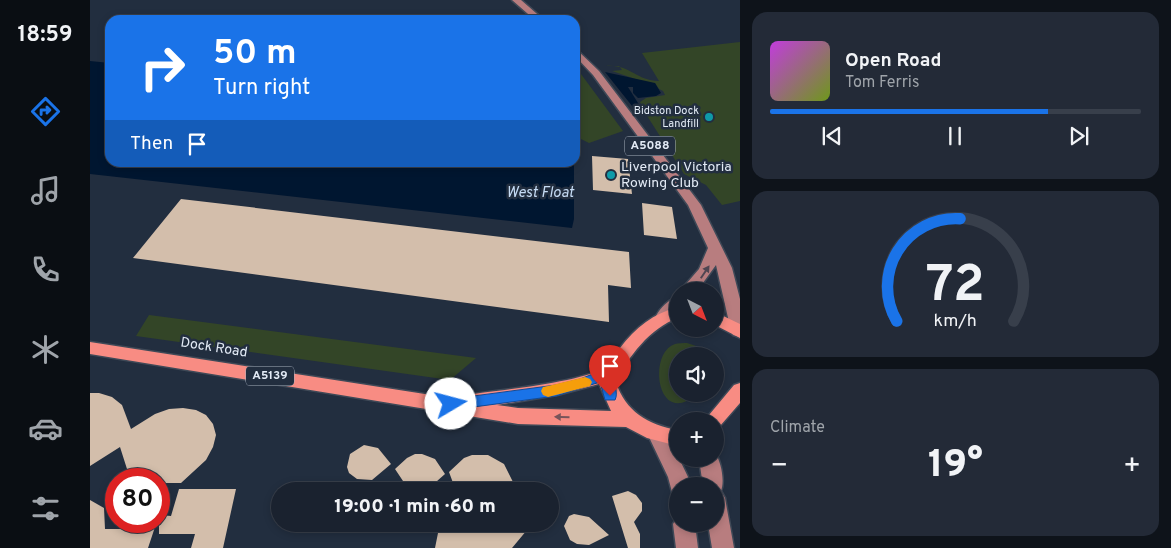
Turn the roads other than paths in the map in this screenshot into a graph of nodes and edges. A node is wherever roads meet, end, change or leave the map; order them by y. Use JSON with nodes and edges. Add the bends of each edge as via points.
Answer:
{"nodes":[{"id":1,"x":516,"y":0,"type":"edge"},
{"id":2,"x":534,"y":15,"type":"edge"},
{"id":3,"x":580,"y":56,"type":"edge"},
{"id":4,"x":715,"y":248,"type":"junction"},
{"id":5,"x":698,"y":282,"type":"edge"},
{"id":6,"x":669,"y":315,"type":"edge"},
{"id":7,"x":724,"y":323,"type":"edge"},
{"id":8,"x":739,"y":332,"type":"edge"},
{"id":9,"x":90,"y":348,"type":"edge"},
{"id":10,"x":611,"y":372,"type":"junction"},
{"id":11,"x":740,"y":390,"type":"edge"},
{"id":12,"x":451,"y":404,"type":"junction"},
{"id":13,"x":725,"y":412,"type":"edge"},
{"id":14,"x":628,"y":419,"type":"junction"},
{"id":15,"x":658,"y":435,"type":"junction"},
{"id":16,"x":669,"y":437,"type":"edge"},
{"id":17,"x":678,"y":477,"type":"edge"},
{"id":18,"x":685,"y":532,"type":"edge"},
{"id":19,"x":720,"y":532,"type":"edge"},
{"id":20,"x":687,"y":548,"type":"edge"},
{"id":21,"x":723,"y":548,"type":"edge"}],
"edges":[{"from":1,"to":2,"type":"main road"},
{"from":3,"to":4,"type":"main road","number":"A5088","via":[[596,73],[694,205]]},
{"from":5,"to":4,"type":"main road","one_way":true,"via":[[710,265]]},
{"from":4,"to":8,"type":"main road","number":"A5088","via":[[725,268]]},
{"from":6,"to":10,"type":"highway","via":[[653,324]]},
{"from":7,"to":8,"type":"highway"},
{"from":9,"to":12,"type":"highway","name":"Dock Road","number":"A5139"},
{"from":10,"to":12,"type":"highway","name":"Dock Road","number":"A5139","via":[[556,390]]},
{"from":10,"to":14,"type":"highway","number":"A5139","via":[[607,382],[610,396]]},
{"from":11,"to":13,"type":"highway"},
{"from":14,"to":12,"type":"highway","name":"Dock Road","number":"A5139","one_way":true,"via":[[518,416]]},
{"from":14,"to":15,"type":"highway","number":"A5139"},
{"from":15,"to":16,"type":"highway","number":"A5139"},
{"from":15,"to":17,"type":"main road"},
{"from":18,"to":20,"type":"main road"},
{"from":19,"to":21,"type":"main road"}]}
